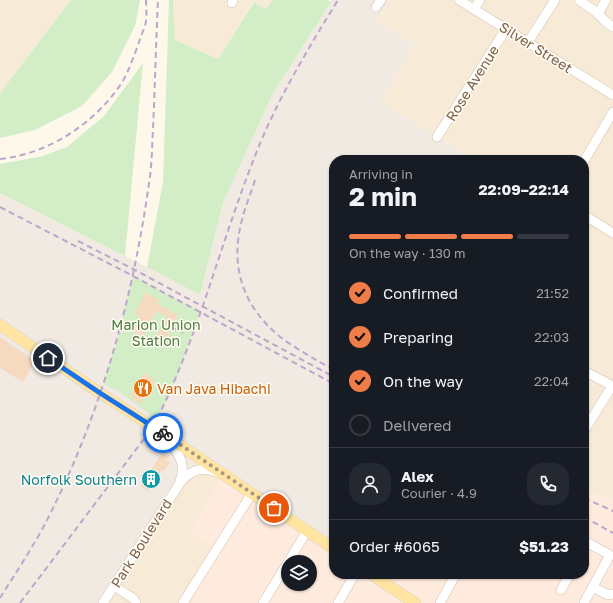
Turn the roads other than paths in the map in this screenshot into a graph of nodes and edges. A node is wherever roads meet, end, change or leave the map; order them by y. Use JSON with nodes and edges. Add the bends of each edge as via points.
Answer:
{"nodes":[{"id":1,"x":459,"y":0,"type":"edge"},
{"id":2,"x":480,"y":0,"type":"edge"},
{"id":3,"x":555,"y":0,"type":"edge"},
{"id":4,"x":579,"y":0,"type":"edge"},
{"id":5,"x":606,"y":0,"type":"edge"},
{"id":6,"x":474,"y":9,"type":"junction"},
{"id":7,"x":598,"y":14,"type":"junction"},
{"id":8,"x":613,"y":27,"type":"edge"},
{"id":9,"x":506,"y":29,"type":"junction"},
{"id":10,"x":528,"y":42,"type":"junction"},
{"id":11,"x":613,"y":95,"type":"edge"},
{"id":12,"x":613,"y":112,"type":"edge"},
{"id":13,"x":438,"y":137,"type":"dead end"},
{"id":14,"x":588,"y":155,"type":"edge"},
{"id":15,"x":589,"y":218,"type":"edge"},
{"id":16,"x":612,"y":229,"type":"edge"},
{"id":17,"x":0,"y":325,"type":"edge"},
{"id":18,"x":589,"y":374,"type":"edge"},
{"id":19,"x":612,"y":386,"type":"edge"},
{"id":20,"x":589,"y":423,"type":"edge"},
{"id":21,"x":165,"y":434,"type":"junction"},
{"id":22,"x":222,"y":474,"type":"junction"},
{"id":23,"x":180,"y":483,"type":"junction"},
{"id":24,"x":252,"y":493,"type":"junction"},
{"id":25,"x":307,"y":531,"type":"junction"},
{"id":26,"x":589,"y":544,"type":"edge"},
{"id":27,"x":329,"y":546,"type":"edge"},
{"id":28,"x":612,"y":555,"type":"edge"},
{"id":29,"x":353,"y":579,"type":"edge"},
{"id":30,"x":378,"y":579,"type":"edge"},
{"id":31,"x":453,"y":579,"type":"edge"},
{"id":32,"x":567,"y":579,"type":"edge"},
{"id":33,"x":114,"y":586,"type":"junction"},
{"id":34,"x":593,"y":587,"type":"junction"},
{"id":35,"x":561,"y":590,"type":"dead end"},
{"id":36,"x":613,"y":594,"type":"edge"},
{"id":37,"x":103,"y":603,"type":"edge"},
{"id":38,"x":136,"y":603,"type":"edge"},
{"id":39,"x":183,"y":603,"type":"edge"},
{"id":40,"x":263,"y":603,"type":"edge"},
{"id":41,"x":338,"y":603,"type":"edge"},
{"id":42,"x":413,"y":603,"type":"edge"},
{"id":43,"x":440,"y":603,"type":"edge"},
{"id":44,"x":584,"y":603,"type":"edge"}],
"edges":[{"from":1,"to":6,"type":"street","name":"Silver Street"},
{"from":2,"to":6,"type":"street"},
{"from":3,"to":10,"type":"street"},
{"from":4,"to":7,"type":"street"},
{"from":5,"to":7,"type":"street"},
{"from":6,"to":9,"type":"street","name":"Silver Street"},
{"from":7,"to":8,"type":"street"},
{"from":9,"to":10,"type":"street","name":"Silver Street"},
{"from":9,"to":13,"type":"street","name":"Rose Avenue"},
{"from":10,"to":11,"type":"street","name":"Silver Street"},
{"from":12,"to":14,"type":"street"},
{"from":15,"to":16,"type":"street"},
{"from":17,"to":21,"type":"main road"},
{"from":18,"to":19,"type":"street"},
{"from":19,"to":20,"type":"street"},
{"from":21,"to":22,"type":"main road"},
{"from":21,"to":23,"type":"street","name":"Park Boulevard","via":[[183,468]]},
{"from":22,"to":23,"type":"street","name":"Park Boulevard","via":[[211,470],[194,471],[186,475]]},
{"from":22,"to":24,"type":"main road"},
{"from":23,"to":33,"type":"street","name":"Park Boulevard"},
{"from":24,"to":25,"type":"main road"},
{"from":24,"to":39,"type":"street"},
{"from":25,"to":27,"type":"main road"},
{"from":25,"to":40,"type":"street"},
{"from":26,"to":28,"type":"street"},
{"from":28,"to":34,"type":"street"},
{"from":29,"to":41,"type":"street"},
{"from":30,"to":42,"type":"main road"},
{"from":31,"to":43,"type":"street"},
{"from":32,"to":35,"type":"street"},
{"from":33,"to":37,"type":"street","name":"Park Boulevard"},
{"from":33,"to":38,"type":"street"},
{"from":34,"to":36,"type":"street","via":[[608,595]]},
{"from":34,"to":44,"type":"street"}]}
